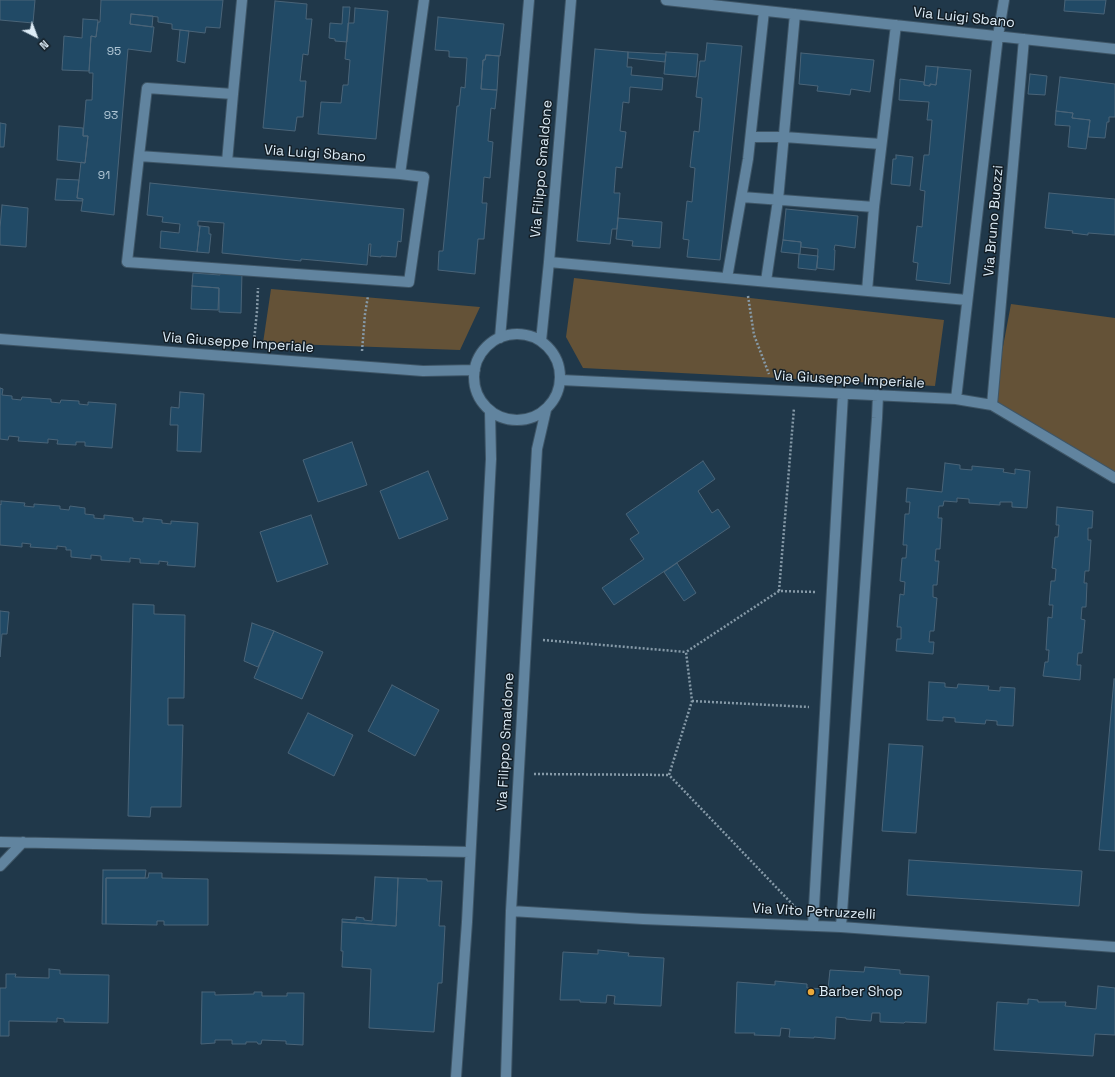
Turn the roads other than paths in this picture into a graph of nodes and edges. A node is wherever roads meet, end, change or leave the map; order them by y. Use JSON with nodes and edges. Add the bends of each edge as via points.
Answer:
{"nodes":[{"id":1,"x":242,"y":0,"type":"edge"},
{"id":2,"x":424,"y":0,"type":"edge"},
{"id":3,"x":529,"y":0,"type":"edge"},
{"id":4,"x":571,"y":0,"type":"edge"},
{"id":5,"x":666,"y":0,"type":"edge"},
{"id":6,"x":1004,"y":0,"type":"edge"},
{"id":7,"x":764,"y":11,"type":"junction"},
{"id":8,"x":794,"y":14,"type":"junction"},
{"id":9,"x":896,"y":25,"type":"junction"},
{"id":10,"x":998,"y":36,"type":"junction"},
{"id":11,"x":1024,"y":39,"type":"junction"},
{"id":12,"x":1115,"y":49,"type":"edge"},
{"id":13,"x":233,"y":94,"type":"junction"},
{"id":14,"x":751,"y":137,"type":"junction"},
{"id":15,"x":784,"y":137,"type":"junction"},
{"id":16,"x":881,"y":144,"type":"junction"},
{"id":17,"x":139,"y":156,"type":"junction"},
{"id":18,"x":227,"y":162,"type":"junction"},
{"id":19,"x":400,"y":174,"type":"junction"},
{"id":20,"x":742,"y":197,"type":"junction"},
{"id":21,"x":778,"y":200,"type":"junction"},
{"id":22,"x":874,"y":207,"type":"junction"},
{"id":23,"x":548,"y":262,"type":"junction"},
{"id":24,"x":727,"y":278,"type":"junction"},
{"id":25,"x":766,"y":281,"type":"junction"},
{"id":26,"x":867,"y":291,"type":"junction"},
{"id":27,"x":967,"y":300,"type":"junction"},
{"id":28,"x":500,"y":338,"type":"junction"},
{"id":29,"x":0,"y":339,"type":"edge"},
{"id":30,"x":541,"y":341,"type":"junction"},
{"id":31,"x":475,"y":370,"type":"junction"},
{"id":32,"x":561,"y":380,"type":"junction"},
{"id":33,"x":843,"y":394,"type":"junction"},
{"id":34,"x":878,"y":396,"type":"junction"},
{"id":35,"x":956,"y":399,"type":"junction"},
{"id":36,"x":992,"y":405,"type":"junction"},
{"id":37,"x":546,"y":410,"type":"junction"},
{"id":38,"x":490,"y":411,"type":"junction"},
{"id":39,"x":1115,"y":478,"type":"edge"},
{"id":40,"x":0,"y":842,"type":"edge"},
{"id":41,"x":23,"y":842,"type":"junction"},
{"id":42,"x":470,"y":852,"type":"junction"},
{"id":43,"x":0,"y":866,"type":"edge"},
{"id":44,"x":511,"y":911,"type":"junction"},
{"id":45,"x":813,"y":925,"type":"junction"},
{"id":46,"x":841,"y":927,"type":"junction"},
{"id":47,"x":1115,"y":947,"type":"edge"},
{"id":48,"x":456,"y":1077,"type":"edge"},
{"id":49,"x":506,"y":1077,"type":"edge"}],
"edges":[{"from":1,"to":13,"type":"street"},
{"from":2,"to":19,"type":"street"},
{"from":3,"to":28,"type":"street","name":"Via Filippo Smaldone"},
{"from":4,"to":23,"type":"street","name":"Via Filippo Smaldone"},
{"from":5,"to":7,"type":"street","name":"Via Luigi Sbano"},
{"from":6,"to":10,"type":"street","name":"Via Bruno Buozzi"},
{"from":7,"to":8,"type":"street","name":"Via Luigi Sbano"},
{"from":7,"to":14,"type":"street"},
{"from":8,"to":9,"type":"street","name":"Via Luigi Sbano"},
{"from":8,"to":15,"type":"street"},
{"from":9,"to":10,"type":"street","name":"Via Luigi Sbano"},
{"from":9,"to":16,"type":"street"},
{"from":10,"to":11,"type":"street","name":"Via Luigi Sbano"},
{"from":10,"to":27,"type":"street","name":"Via Bruno Buozzi"},
{"from":11,"to":12,"type":"street","name":"Via Luigi Sbano"},
{"from":11,"to":36,"type":"street","name":"Via Bruno Buozzi"},
{"from":13,"to":17,"type":"street","via":[[147,88]]},
{"from":13,"to":18,"type":"street"},
{"from":14,"to":15,"type":"street"},
{"from":14,"to":20,"type":"street"},
{"from":15,"to":16,"type":"street"},
{"from":15,"to":21,"type":"street"},
{"from":16,"to":22,"type":"street"},
{"from":17,"to":18,"type":"street","name":"Via Luigi Sbano"},
{"from":17,"to":19,"type":"street","name":"Via Luigi Sbano","via":[[127,262],[409,282],[424,177]]},
{"from":18,"to":19,"type":"street","name":"Via Luigi Sbano"},
{"from":20,"to":21,"type":"street"},
{"from":20,"to":24,"type":"street"},
{"from":21,"to":22,"type":"street"},
{"from":21,"to":25,"type":"street"},
{"from":22,"to":26,"type":"street"},
{"from":23,"to":24,"type":"street"},
{"from":23,"to":30,"type":"street","name":"Via Filippo Smaldone"},
{"from":24,"to":25,"type":"street"},
{"from":25,"to":26,"type":"street"},
{"from":26,"to":27,"type":"street"},
{"from":27,"to":35,"type":"street","name":"Via Bruno Buozzi"},
{"from":28,"to":30,"type":"street","via":[[514,334],[526,335]]},
{"from":28,"to":31,"type":"street","via":[[490,344],[480,356]]},
{"from":29,"to":31,"type":"street","name":"Via Giuseppe Imperiale","via":[[423,371]]},
{"from":30,"to":32,"type":"street","via":[[551,350],[560,368]]},
{"from":31,"to":38,"type":"street","via":[[475,388],[479,398]]},
{"from":32,"to":33,"type":"street","name":"Via Giuseppe Imperiale"},
{"from":32,"to":37,"type":"street","via":[[557,396]]},
{"from":33,"to":34,"type":"street","name":"Via Giuseppe Imperiale"},
{"from":33,"to":45,"type":"street"},
{"from":34,"to":35,"type":"street","name":"Via Giuseppe Imperiale"},
{"from":34,"to":46,"type":"street"},
{"from":35,"to":36,"type":"street","name":"Via Giuseppe Imperiale"},
{"from":36,"to":39,"type":"street","name":"Via Giuseppe Imperiale"},
{"from":37,"to":38,"type":"street","via":[[533,418],[516,420],[499,417]]},
{"from":37,"to":44,"type":"street","name":"Via Filippo Smaldone","via":[[536,449]]},
{"from":38,"to":42,"type":"street","via":[[491,459]]},
{"from":40,"to":41,"type":"street"},
{"from":41,"to":42,"type":"street"},
{"from":41,"to":43,"type":"street"},
{"from":42,"to":48,"type":"street"},
{"from":44,"to":45,"type":"street","name":"Via Vito Petruzzelli"},
{"from":44,"to":49,"type":"street","name":"Via Filippo Smaldone"},
{"from":45,"to":46,"type":"street","name":"Via Vito Petruzzelli"},
{"from":46,"to":47,"type":"street","name":"Via Vito Petruzzelli"}]}
